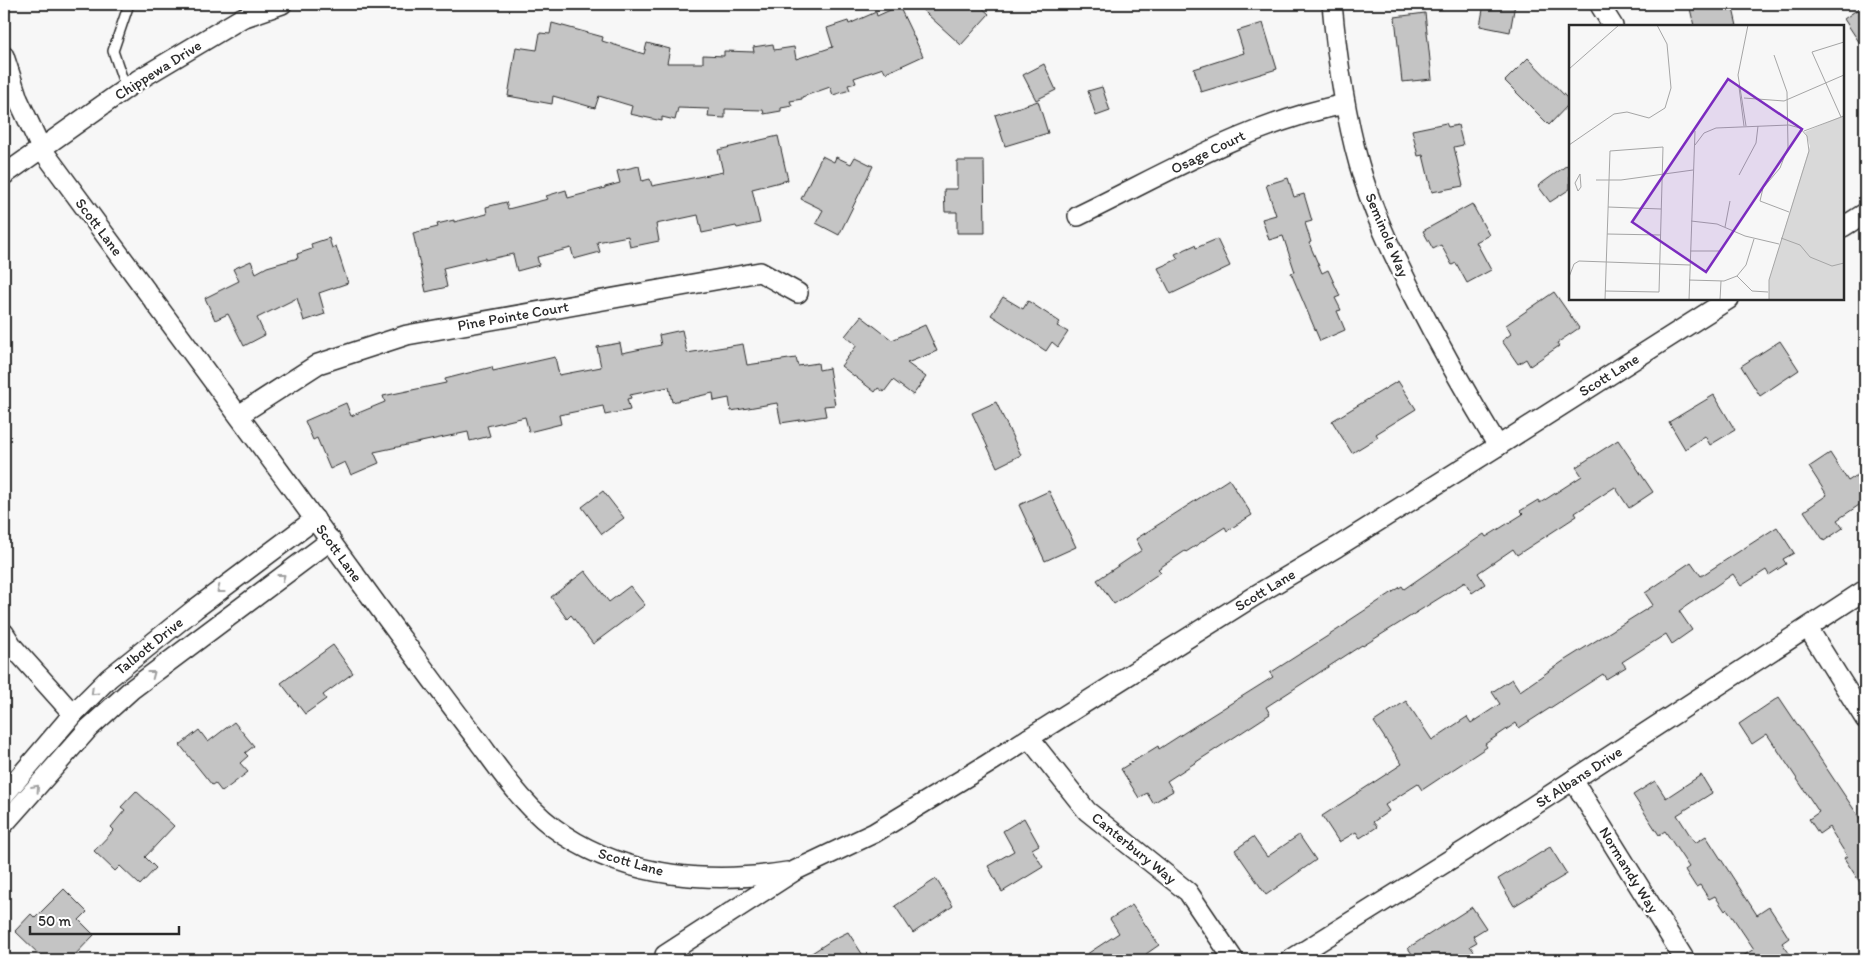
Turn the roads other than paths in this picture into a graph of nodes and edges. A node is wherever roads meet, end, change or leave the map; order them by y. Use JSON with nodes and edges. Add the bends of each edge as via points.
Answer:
{"nodes":[{"id":1,"x":129,"y":4,"type":"edge"},
{"id":2,"x":282,"y":4,"type":"edge"},
{"id":3,"x":1332,"y":4,"type":"edge"},
{"id":4,"x":1601,"y":7,"type":"dead end"},
{"id":5,"x":1613,"y":25,"type":"edge"},
{"id":6,"x":4,"y":56,"type":"edge"},
{"id":7,"x":126,"y":89,"type":"junction"},
{"id":8,"x":1345,"y":104,"type":"junction"},
{"id":9,"x":41,"y":148,"type":"junction"},
{"id":10,"x":4,"y":175,"type":"edge"},
{"id":11,"x":1865,"y":213,"type":"edge"},
{"id":12,"x":1078,"y":216,"type":"dead end"},
{"id":13,"x":1844,"y":226,"type":"edge"},
{"id":14,"x":798,"y":293,"type":"dead end"},
{"id":15,"x":1727,"y":300,"type":"edge"},
{"id":16,"x":239,"y":415,"type":"junction"},
{"id":17,"x":1498,"y":446,"type":"junction"},
{"id":18,"x":315,"y":518,"type":"junction"},
{"id":19,"x":330,"y":540,"type":"junction"},
{"id":20,"x":1865,"y":590,"type":"edge"},
{"id":21,"x":1808,"y":628,"type":"junction"},
{"id":22,"x":4,"y":633,"type":"edge"},
{"id":23,"x":1865,"y":719,"type":"edge"},
{"id":24,"x":81,"y":721,"type":"junction"},
{"id":25,"x":1028,"y":738,"type":"junction"},
{"id":26,"x":1573,"y":780,"type":"junction"},
{"id":27,"x":4,"y":795,"type":"edge"},
{"id":28,"x":4,"y":824,"type":"edge"},
{"id":29,"x":796,"y":870,"type":"junction"},
{"id":30,"x":665,"y":954,"type":"dead end"},
{"id":31,"x":1234,"y":960,"type":"edge"},
{"id":32,"x":1290,"y":960,"type":"edge"},
{"id":33,"x":1685,"y":960,"type":"edge"}],
"edges":[{"from":1,"to":7,"type":"lane","via":[[113,51]]},
{"from":2,"to":7,"type":"street","name":"Chippewa Drive","via":[[242,18]]},
{"from":3,"to":8,"type":"street","name":"Seminole Way"},
{"from":4,"to":5,"type":"street"},
{"from":6,"to":9,"type":"street","name":"Scott Lane","via":[[18,99]]},
{"from":7,"to":9,"type":"street","name":"Chippewa Drive"},
{"from":8,"to":12,"type":"street","name":"Osage Court","via":[[1283,120],[1246,134]]},
{"from":8,"to":17,"type":"street","name":"Seminole Way","via":[[1359,165],[1394,257]]},
{"from":9,"to":10,"type":"street","name":"Chippewa Drive"},
{"from":9,"to":16,"type":"street","name":"Scott Lane"},
{"from":11,"to":13,"type":"street"},
{"from":14,"to":16,"type":"street","name":"Pine Pointe Court","via":[[760,272],[408,335],[318,364]]},
{"from":15,"to":17,"type":"street","name":"Scott Lane"},
{"from":16,"to":18,"type":"street","name":"Scott Lane"},
{"from":17,"to":25,"type":"street","name":"Scott Lane"},
{"from":18,"to":19,"type":"street","name":"Scott Lane"},
{"from":18,"to":24,"type":"street","name":"Talbott Drive","one_way":true,"via":[[92,693]]},
{"from":24,"to":19,"type":"street","one_way":true,"via":[[131,690]]},
{"from":19,"to":29,"type":"street","name":"Scott Lane","via":[[508,781],[541,818],[562,834],[606,857],[664,872],[732,878]]},
{"from":20,"to":21,"type":"street","name":"St Albans Drive"},
{"from":21,"to":23,"type":"street"},
{"from":21,"to":26,"type":"street","name":"St Albans Drive"},
{"from":22,"to":24,"type":"street"},
{"from":24,"to":27,"type":"street","name":"Talbott Drive"},
{"from":28,"to":24,"type":"street","one_way":true},
{"from":25,"to":29,"type":"street","name":"Scott Lane","via":[[874,832]]},
{"from":25,"to":31,"type":"street","name":"Canterbury Way","via":[[1087,811],[1188,892]]},
{"from":26,"to":32,"type":"street","name":"St Albans Drive"},
{"from":26,"to":33,"type":"street","name":"Normandy Way"},
{"from":29,"to":30,"type":"street","name":"Scott Lane"}]}
